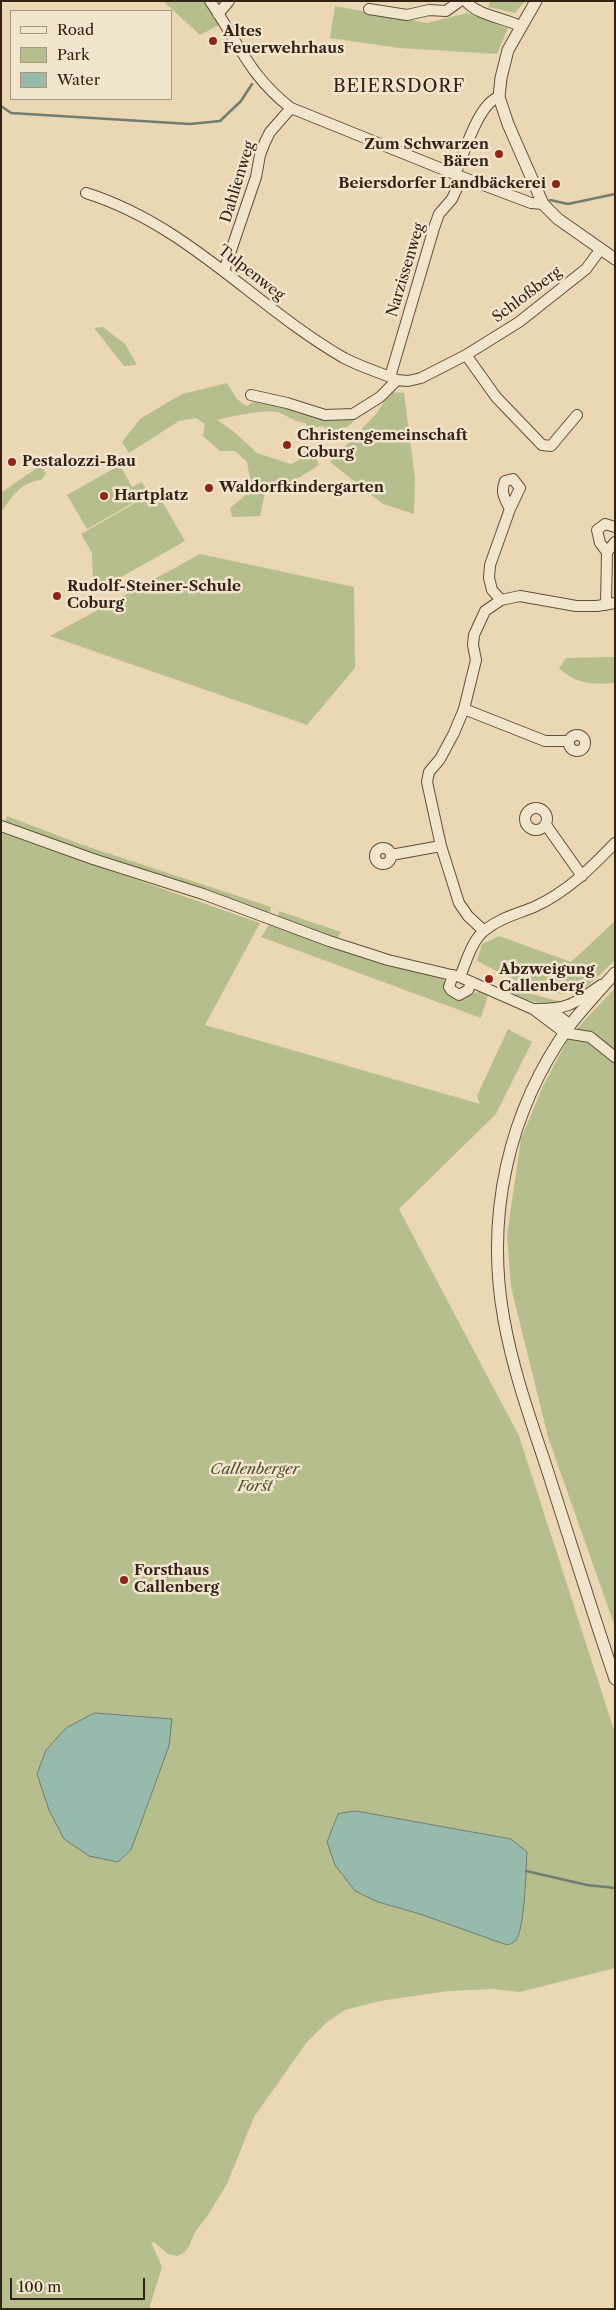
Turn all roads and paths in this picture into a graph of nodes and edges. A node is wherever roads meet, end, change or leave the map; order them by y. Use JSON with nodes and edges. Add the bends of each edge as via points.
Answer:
{"nodes":[{"id":1,"x":210,"y":1,"type":"edge"},
{"id":2,"x":229,"y":1,"type":"edge"},
{"id":3,"x":460,"y":1,"type":"edge"},
{"id":4,"x":466,"y":1,"type":"edge"},
{"id":5,"x":536,"y":1,"type":"edge"},
{"id":6,"x":369,"y":9,"type":"dead end"},
{"id":7,"x":218,"y":14,"type":"junction"},
{"id":8,"x":520,"y":26,"type":"junction"},
{"id":9,"x":499,"y":97,"type":"junction"},
{"id":10,"x":291,"y":108,"type":"junction"},
{"id":11,"x":458,"y":176,"type":"junction"},
{"id":12,"x":86,"y":194,"type":"dead end"},
{"id":13,"x":543,"y":204,"type":"junction"},
{"id":14,"x":600,"y":250,"type":"junction"},
{"id":15,"x":615,"y":259,"type":"edge"},
{"id":16,"x":224,"y":271,"type":"junction"},
{"id":17,"x":466,"y":356,"type":"junction"},
{"id":18,"x":393,"y":378,"type":"junction"},
{"id":19,"x":251,"y":395,"type":"dead end"},
{"id":20,"x":577,"y":415,"type":"dead end"},
{"id":21,"x":510,"y":509,"type":"dead end"},
{"id":22,"x":615,"y":527,"type":"edge"},
{"id":23,"x":615,"y":542,"type":"edge"},
{"id":24,"x":607,"y":552,"type":"junction"},
{"id":25,"x":501,"y":600,"type":"junction"},
{"id":26,"x":610,"y":604,"type":"edge"},
{"id":27,"x":464,"y":709,"type":"junction"},
{"id":28,"x":569,"y":741,"type":"dead end"},
{"id":29,"x":546,"y":825,"type":"dead end"},
{"id":30,"x":1,"y":826,"type":"edge"},
{"id":31,"x":615,"y":843,"type":"edge"},
{"id":32,"x":441,"y":846,"type":"junction"},
{"id":33,"x":391,"y":855,"type":"dead end"},
{"id":34,"x":582,"y":876,"type":"junction"},
{"id":35,"x":484,"y":930,"type":"junction"},
{"id":36,"x":456,"y":976,"type":"junction"},
{"id":37,"x":612,"y":976,"type":"edge"},
{"id":38,"x":472,"y":982,"type":"junction"},
{"id":39,"x":533,"y":1008,"type":"junction"},
{"id":40,"x":550,"y":1009,"type":"junction"},
{"id":41,"x":570,"y":1026,"type":"junction"},
{"id":42,"x":615,"y":1057,"type":"edge"},
{"id":43,"x":615,"y":1679,"type":"edge"}],
"edges":[{"from":1,"to":7,"type":"street"},
{"from":2,"to":7,"type":"street"},
{"from":3,"to":6,"type":"street","via":[[446,11],[430,10],[407,15]]},
{"from":4,"to":8,"type":"street","via":[[480,12],[505,18]]},
{"from":5,"to":8,"type":"street"},
{"from":7,"to":10,"type":"street","via":[[254,72],[271,93]]},
{"from":8,"to":9,"type":"street","via":[[503,63]]},
{"from":9,"to":11,"type":"street","name":"Narzissenweg","via":[[481,113]]},
{"from":9,"to":13,"type":"street"},
{"from":10,"to":11,"type":"street"},
{"from":10,"to":16,"type":"street","name":"Dahlienweg","via":[[265,142]]},
{"from":11,"to":13,"type":"street"},
{"from":11,"to":18,"type":"street","name":"Narzissenweg","via":[[452,199],[439,214],[434,228]]},
{"from":12,"to":16,"type":"street","name":"Tulpenweg","via":[[116,203],[170,231]]},
{"from":13,"to":14,"type":"street"},
{"from":14,"to":15,"type":"street"},
{"from":14,"to":17,"type":"street","name":"Schloßberg","via":[[586,269],[519,322]]},
{"from":16,"to":18,"type":"street","name":"Tulpenweg","via":[[345,358]]},
{"from":17,"to":18,"type":"street","name":"Schloßberg","via":[[421,378],[408,381]]},
{"from":17,"to":20,"type":"street","via":[[496,397],[542,445],[551,446]]},
{"from":18,"to":19,"type":"street","via":[[380,397],[353,414],[325,415]]},
{"from":21,"to":25,"type":"street","via":[[490,565],[492,590]]},
{"from":22,"to":24,"type":"street","via":[[605,524],[597,530]]},
{"from":23,"to":24,"type":"street"},
{"from":24,"to":26,"type":"street"},
{"from":25,"to":26,"type":"street","via":[[526,596],[576,606]]},
{"from":25,"to":27,"type":"street","via":[[485,611],[475,629],[473,646],[476,660]]},
{"from":27,"to":28,"type":"street","via":[[545,741]]},
{"from":27,"to":32,"type":"street","via":[[454,734],[426,782]]},
{"from":29,"to":34,"type":"street"},
{"from":30,"to":36,"type":"street","via":[[203,894],[328,941],[388,960]]},
{"from":31,"to":34,"type":"street"},
{"from":32,"to":33,"type":"street"},
{"from":32,"to":35,"type":"street","via":[[462,909]]},
{"from":34,"to":35,"type":"street","via":[[534,907]]},
{"from":35,"to":36,"type":"street"},
{"from":36,"to":38,"type":"street"},
{"from":36,"to":38,"type":"street","via":[[449,987],[455,994],[466,992]]},
{"from":37,"to":40,"type":"street","via":[[574,1003]]},
{"from":37,"to":41,"type":"street"},
{"from":38,"to":39,"type":"street"},
{"from":39,"to":40,"type":"street"},
{"from":39,"to":41,"type":"street"},
{"from":40,"to":41,"type":"street"},
{"from":41,"to":42,"type":"street"},
{"from":41,"to":43,"type":"street","via":[[532,1092],[509,1152],[497,1222],[499,1286],[511,1352],[526,1403]]}]}
